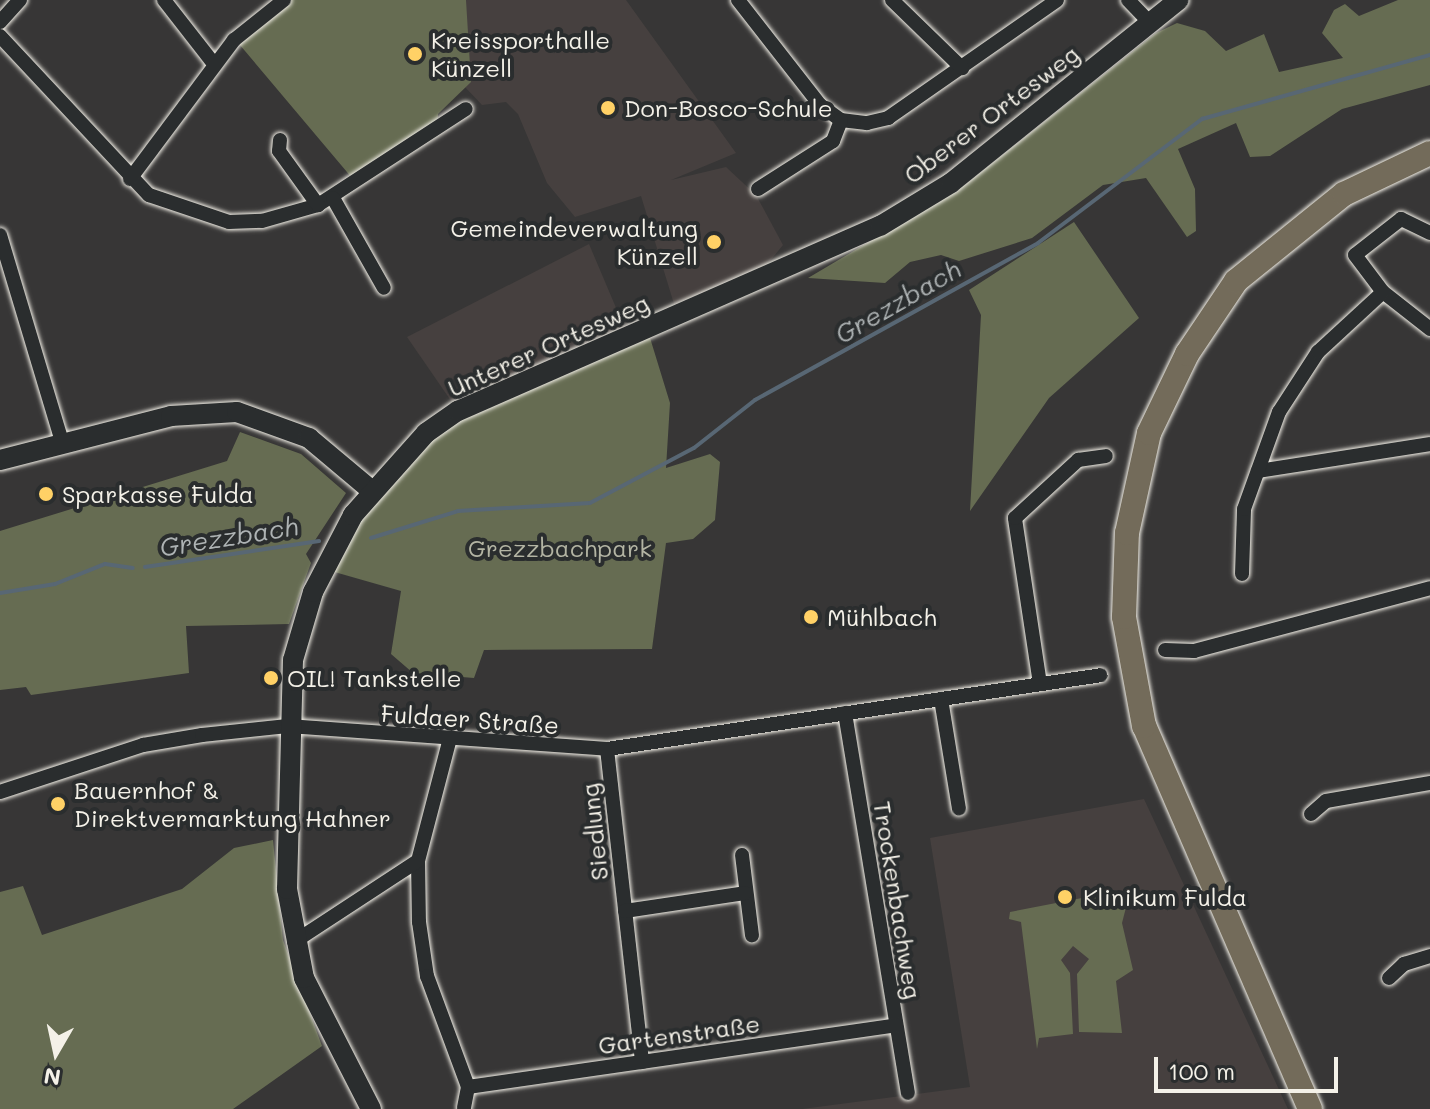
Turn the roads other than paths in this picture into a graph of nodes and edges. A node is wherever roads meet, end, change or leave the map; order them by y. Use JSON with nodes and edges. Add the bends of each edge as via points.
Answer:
{"nodes":[{"id":1,"x":20,"y":0,"type":"edge"},
{"id":2,"x":164,"y":0,"type":"edge"},
{"id":3,"x":284,"y":0,"type":"edge"},
{"id":4,"x":738,"y":0,"type":"edge"},
{"id":5,"x":892,"y":0,"type":"edge"},
{"id":6,"x":1057,"y":0,"type":"edge"},
{"id":7,"x":1128,"y":0,"type":"edge"},
{"id":8,"x":1179,"y":0,"type":"edge"},
{"id":9,"x":0,"y":22,"type":"edge"},
{"id":10,"x":1150,"y":23,"type":"junction"},
{"id":11,"x":0,"y":36,"type":"edge"},
{"id":12,"x":214,"y":64,"type":"junction"},
{"id":13,"x":962,"y":68,"type":"junction"},
{"id":14,"x":466,"y":109,"type":"dead end"},
{"id":15,"x":841,"y":120,"type":"junction"},
{"id":16,"x":280,"y":140,"type":"dead end"},
{"id":17,"x":1430,"y":140,"type":"edge"},
{"id":18,"x":1430,"y":153,"type":"edge"},
{"id":19,"x":130,"y":179,"type":"junction"},
{"id":20,"x":758,"y":189,"type":"dead end"},
{"id":21,"x":333,"y":198,"type":"junction"},
{"id":22,"x":318,"y":205,"type":"junction"},
{"id":23,"x":1430,"y":233,"type":"edge"},
{"id":24,"x":0,"y":235,"type":"edge"},
{"id":25,"x":780,"y":271,"type":"joint"},
{"id":26,"x":384,"y":288,"type":"dead end"},
{"id":27,"x":1383,"y":292,"type":"junction"},
{"id":28,"x":1430,"y":329,"type":"edge"},
{"id":29,"x":1430,"y":444,"type":"edge"},
{"id":30,"x":63,"y":445,"type":"junction"},
{"id":31,"x":1106,"y":456,"type":"dead end"},
{"id":32,"x":0,"y":460,"type":"edge"},
{"id":33,"x":1258,"y":471,"type":"junction"},
{"id":34,"x":371,"y":490,"type":"junction"},
{"id":35,"x":1242,"y":574,"type":"dead end"},
{"id":36,"x":1430,"y":588,"type":"edge"},
{"id":37,"x":1165,"y":650,"type":"dead end"},
{"id":38,"x":1100,"y":675,"type":"dead end"},
{"id":39,"x":1040,"y":684,"type":"junction"},
{"id":40,"x":941,"y":699,"type":"junction"},
{"id":41,"x":845,"y":713,"type":"junction"},
{"id":42,"x":288,"y":726,"type":"junction"},
{"id":43,"x":449,"y":742,"type":"junction"},
{"id":44,"x":607,"y":749,"type":"junction"},
{"id":45,"x":1430,"y":783,"type":"edge"},
{"id":46,"x":0,"y":792,"type":"edge"},
{"id":47,"x":959,"y":809,"type":"dead end"},
{"id":48,"x":1311,"y":814,"type":"dead end"},
{"id":49,"x":742,"y":855,"type":"dead end"},
{"id":50,"x":418,"y":861,"type":"junction"},
{"id":51,"x":745,"y":893,"type":"junction"},
{"id":52,"x":625,"y":911,"type":"junction"},
{"id":53,"x":752,"y":935,"type":"dead end"},
{"id":54,"x":294,"y":942,"type":"junction"},
{"id":55,"x":1430,"y":956,"type":"edge"},
{"id":56,"x":1242,"y":962,"type":"junction"},
{"id":57,"x":1389,"y":978,"type":"dead end"},
{"id":58,"x":896,"y":1025,"type":"junction"},
{"id":59,"x":642,"y":1062,"type":"junction"},
{"id":60,"x":468,"y":1087,"type":"junction"},
{"id":61,"x":908,"y":1093,"type":"dead end"},
{"id":62,"x":464,"y":1108,"type":"edge"},
{"id":63,"x":371,"y":1109,"type":"edge"},
{"id":64,"x":1310,"y":1109,"type":"edge"}],
"edges":[{"from":1,"to":9,"type":"street"},
{"from":2,"to":12,"type":"street"},
{"from":3,"to":12,"type":"street"},
{"from":4,"to":15,"type":"street","via":[[820,105]]},
{"from":5,"to":13,"type":"street"},
{"from":6,"to":13,"type":"street"},
{"from":7,"to":10,"type":"street"},
{"from":8,"to":10,"type":"main road","name":"Oberer Ortesweg"},
{"from":10,"to":25,"type":"main road","name":"Oberer Ortesweg","via":[[951,183]]},
{"from":11,"to":19,"type":"street"},
{"from":12,"to":19,"type":"street"},
{"from":13,"to":15,"type":"street","via":[[888,118]]},
{"from":14,"to":21,"type":"street"},
{"from":15,"to":20,"type":"street","via":[[833,141]]},
{"from":16,"to":22,"type":"street","via":[[279,151]]},
{"from":17,"to":56,"type":"highway","via":[[1312,199],[1229,274],[1162,373],[1120,493],[1111,608],[1127,715],[1171,825],[1226,943]]},
{"from":18,"to":56,"type":"highway","via":[[1344,194],[1236,281],[1176,373],[1149,433],[1133,492],[1123,591],[1138,704]]},
{"from":19,"to":22,"type":"street","via":[[168,207],[229,222]]},
{"from":21,"to":22,"type":"street"},
{"from":21,"to":26,"type":"street"},
{"from":23,"to":27,"type":"street","via":[[1411,219],[1391,223],[1357,249],[1356,260]]},
{"from":24,"to":30,"type":"street"},
{"from":25,"to":34,"type":"main road","name":"Unterer Ortesweg","via":[[458,411]]},
{"from":27,"to":28,"type":"street"},
{"from":27,"to":33,"type":"street","via":[[1297,381]]},
{"from":29,"to":33,"type":"street"},
{"from":30,"to":32,"type":"main road"},
{"from":30,"to":34,"type":"main road","via":[[171,416],[237,412],[309,438]]},
{"from":31,"to":39,"type":"street","via":[[1078,460],[1015,518]]},
{"from":33,"to":35,"type":"street","via":[[1238,543]]},
{"from":34,"to":42,"type":"main road","name":"Unterer Ortesweg","via":[[313,592],[293,660]]},
{"from":36,"to":37,"type":"street","via":[[1194,651]]},
{"from":38,"to":39,"type":"street","name":"Fuldaer Straße"},
{"from":39,"to":40,"type":"street","name":"Fuldaer Straße"},
{"from":40,"to":41,"type":"street","name":"Fuldaer Straße"},
{"from":40,"to":47,"type":"street"},
{"from":41,"to":44,"type":"street","name":"Fuldaer Straße"},
{"from":41,"to":58,"type":"street","name":"Trockenbachweg"},
{"from":42,"to":43,"type":"street","name":"Fuldaer Straße"},
{"from":42,"to":46,"type":"street","name":"Fuldaer Straße","via":[[143,745]]},
{"from":42,"to":54,"type":"main road","name":"Unterer Ortesweg","via":[[287,889]]},
{"from":43,"to":44,"type":"street","name":"Fuldaer Straße"},
{"from":43,"to":50,"type":"street"},
{"from":44,"to":52,"type":"street","name":"Siedlung"},
{"from":45,"to":48,"type":"street","via":[[1326,801]]},
{"from":49,"to":51,"type":"street"},
{"from":50,"to":54,"type":"street"},
{"from":50,"to":60,"type":"street","via":[[427,976]]},
{"from":51,"to":52,"type":"street","name":"Siedlung"},
{"from":51,"to":53,"type":"street"},
{"from":52,"to":59,"type":"street","name":"Siedlung"},
{"from":54,"to":63,"type":"main road","name":"Unterer Ortesweg","via":[[329,1039]]},
{"from":55,"to":57,"type":"street","via":[[1404,964]]},
{"from":56,"to":64,"type":"highway"},
{"from":58,"to":59,"type":"street","name":"Gartenstraße"},
{"from":58,"to":61,"type":"street","name":"Trockenbachweg"},
{"from":59,"to":60,"type":"street","name":"Gartenstraße"},
{"from":60,"to":62,"type":"street"}]}
